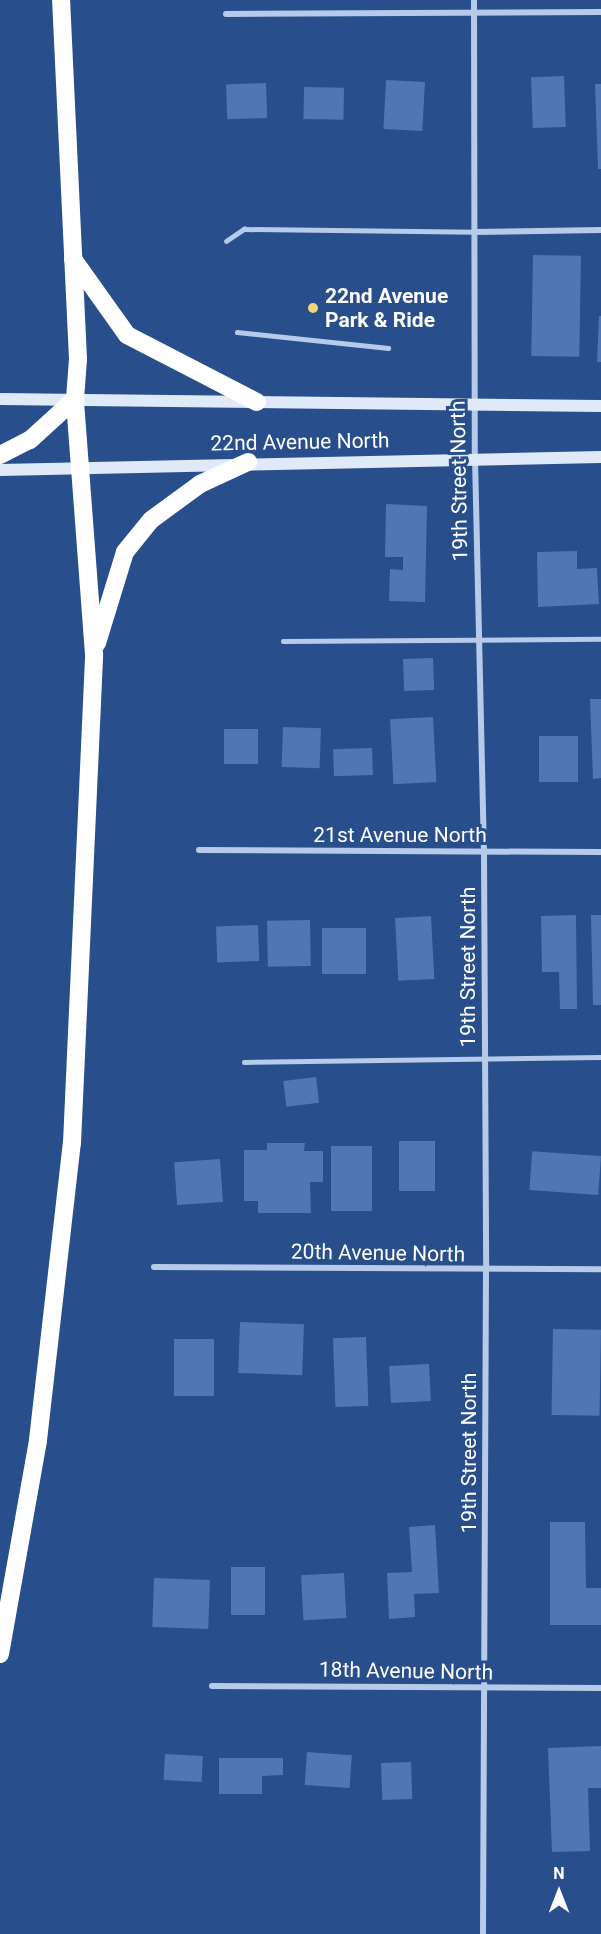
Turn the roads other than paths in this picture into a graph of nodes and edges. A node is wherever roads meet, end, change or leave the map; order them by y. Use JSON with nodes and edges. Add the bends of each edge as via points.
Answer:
{"nodes":[{"id":1,"x":61,"y":0,"type":"edge"},
{"id":2,"x":474,"y":0,"type":"edge"},
{"id":3,"x":475,"y":12,"type":"junction"},
{"id":4,"x":601,"y":12,"type":"edge"},
{"id":5,"x":226,"y":14,"type":"dead end"},
{"id":6,"x":601,"y":230,"type":"edge"},
{"id":7,"x":475,"y":231,"type":"junction"},
{"id":8,"x":226,"y":241,"type":"dead end"},
{"id":9,"x":73,"y":259,"type":"junction"},
{"id":10,"x":237,"y":332,"type":"dead end"},
{"id":11,"x":388,"y":348,"type":"dead end"},
{"id":12,"x":0,"y":399,"type":"edge"},
{"id":13,"x":75,"y":399,"type":"junction"},
{"id":14,"x":257,"y":402,"type":"junction"},
{"id":15,"x":475,"y":403,"type":"junction"},
{"id":16,"x":601,"y":406,"type":"edge"},
{"id":17,"x":0,"y":455,"type":"edge"},
{"id":18,"x":475,"y":458,"type":"junction"},
{"id":19,"x":601,"y":458,"type":"edge"},
{"id":20,"x":248,"y":462,"type":"junction"},
{"id":21,"x":80,"y":468,"type":"junction"},
{"id":22,"x":0,"y":470,"type":"edge"},
{"id":23,"x":601,"y":639,"type":"edge"},
{"id":24,"x":479,"y":640,"type":"junction"},
{"id":25,"x":283,"y":641,"type":"dead end"},
{"id":26,"x":94,"y":654,"type":"junction"},
{"id":27,"x":199,"y":850,"type":"dead end"},
{"id":28,"x":601,"y":852,"type":"edge"},
{"id":29,"x":484,"y":853,"type":"junction"},
{"id":30,"x":601,"y":1058,"type":"edge"},
{"id":31,"x":484,"y":1059,"type":"junction"},
{"id":32,"x":244,"y":1062,"type":"dead end"},
{"id":33,"x":154,"y":1267,"type":"dead end"},
{"id":34,"x":601,"y":1269,"type":"edge"},
{"id":35,"x":486,"y":1270,"type":"junction"},
{"id":36,"x":0,"y":1654,"type":"edge"},
{"id":37,"x":212,"y":1686,"type":"dead end"},
{"id":38,"x":601,"y":1688,"type":"edge"},
{"id":39,"x":483,"y":1689,"type":"junction"},
{"id":40,"x":483,"y":1934,"type":"edge"}],
"edges":[{"from":1,"to":9,"type":"highway"},
{"from":2,"to":3,"type":"street","name":"19th Street North"},
{"from":3,"to":4,"type":"street"},
{"from":3,"to":5,"type":"street"},
{"from":3,"to":7,"type":"street","name":"19th Street North"},
{"from":6,"to":7,"type":"street"},
{"from":7,"to":8,"type":"lane","via":[[244,229]]},
{"from":7,"to":15,"type":"street","name":"19th Street North"},
{"from":9,"to":13,"type":"highway"},
{"from":9,"to":14,"type":"highway","via":[[127,335]]},
{"from":10,"to":11,"type":"lane"},
{"from":12,"to":13,"type":"main road","name":"22nd Avenue North"},
{"from":13,"to":14,"type":"main road","name":"22nd Avenue North"},
{"from":13,"to":17,"type":"highway","via":[[30,440]]},
{"from":13,"to":21,"type":"highway"},
{"from":14,"to":15,"type":"main road","name":"22nd Avenue North"},
{"from":15,"to":16,"type":"main road","name":"22nd Avenue North"},
{"from":15,"to":18,"type":"street","name":"19th Street North"},
{"from":18,"to":19,"type":"main road","name":"22nd Avenue North"},
{"from":18,"to":20,"type":"main road","name":"22nd Avenue North"},
{"from":18,"to":24,"type":"street","name":"19th Street North"},
{"from":20,"to":21,"type":"main road","name":"22nd Avenue North"},
{"from":20,"to":26,"type":"highway","via":[[200,484],[159,514],[125,552]]},
{"from":21,"to":22,"type":"main road","name":"22nd Avenue North"},
{"from":21,"to":26,"type":"highway"},
{"from":23,"to":24,"type":"lane"},
{"from":24,"to":25,"type":"lane"},
{"from":24,"to":29,"type":"street","name":"19th Street North"},
{"from":26,"to":36,"type":"highway","via":[[72,1143],[38,1440]]},
{"from":27,"to":29,"type":"street","name":"21st Avenue North"},
{"from":28,"to":29,"type":"street","name":"21st Avenue North"},
{"from":29,"to":31,"type":"street","name":"19th Street North"},
{"from":30,"to":31,"type":"lane"},
{"from":31,"to":32,"type":"lane"},
{"from":31,"to":35,"type":"street","name":"19th Street North"},
{"from":33,"to":35,"type":"street","name":"20th Avenue North"},
{"from":34,"to":35,"type":"street","name":"20th Avenue North"},
{"from":35,"to":39,"type":"street","name":"19th Street North"},
{"from":37,"to":39,"type":"street","name":"18th Avenue North"},
{"from":38,"to":39,"type":"street","name":"18th Avenue North"},
{"from":39,"to":40,"type":"street","name":"19th Street North"}]}
